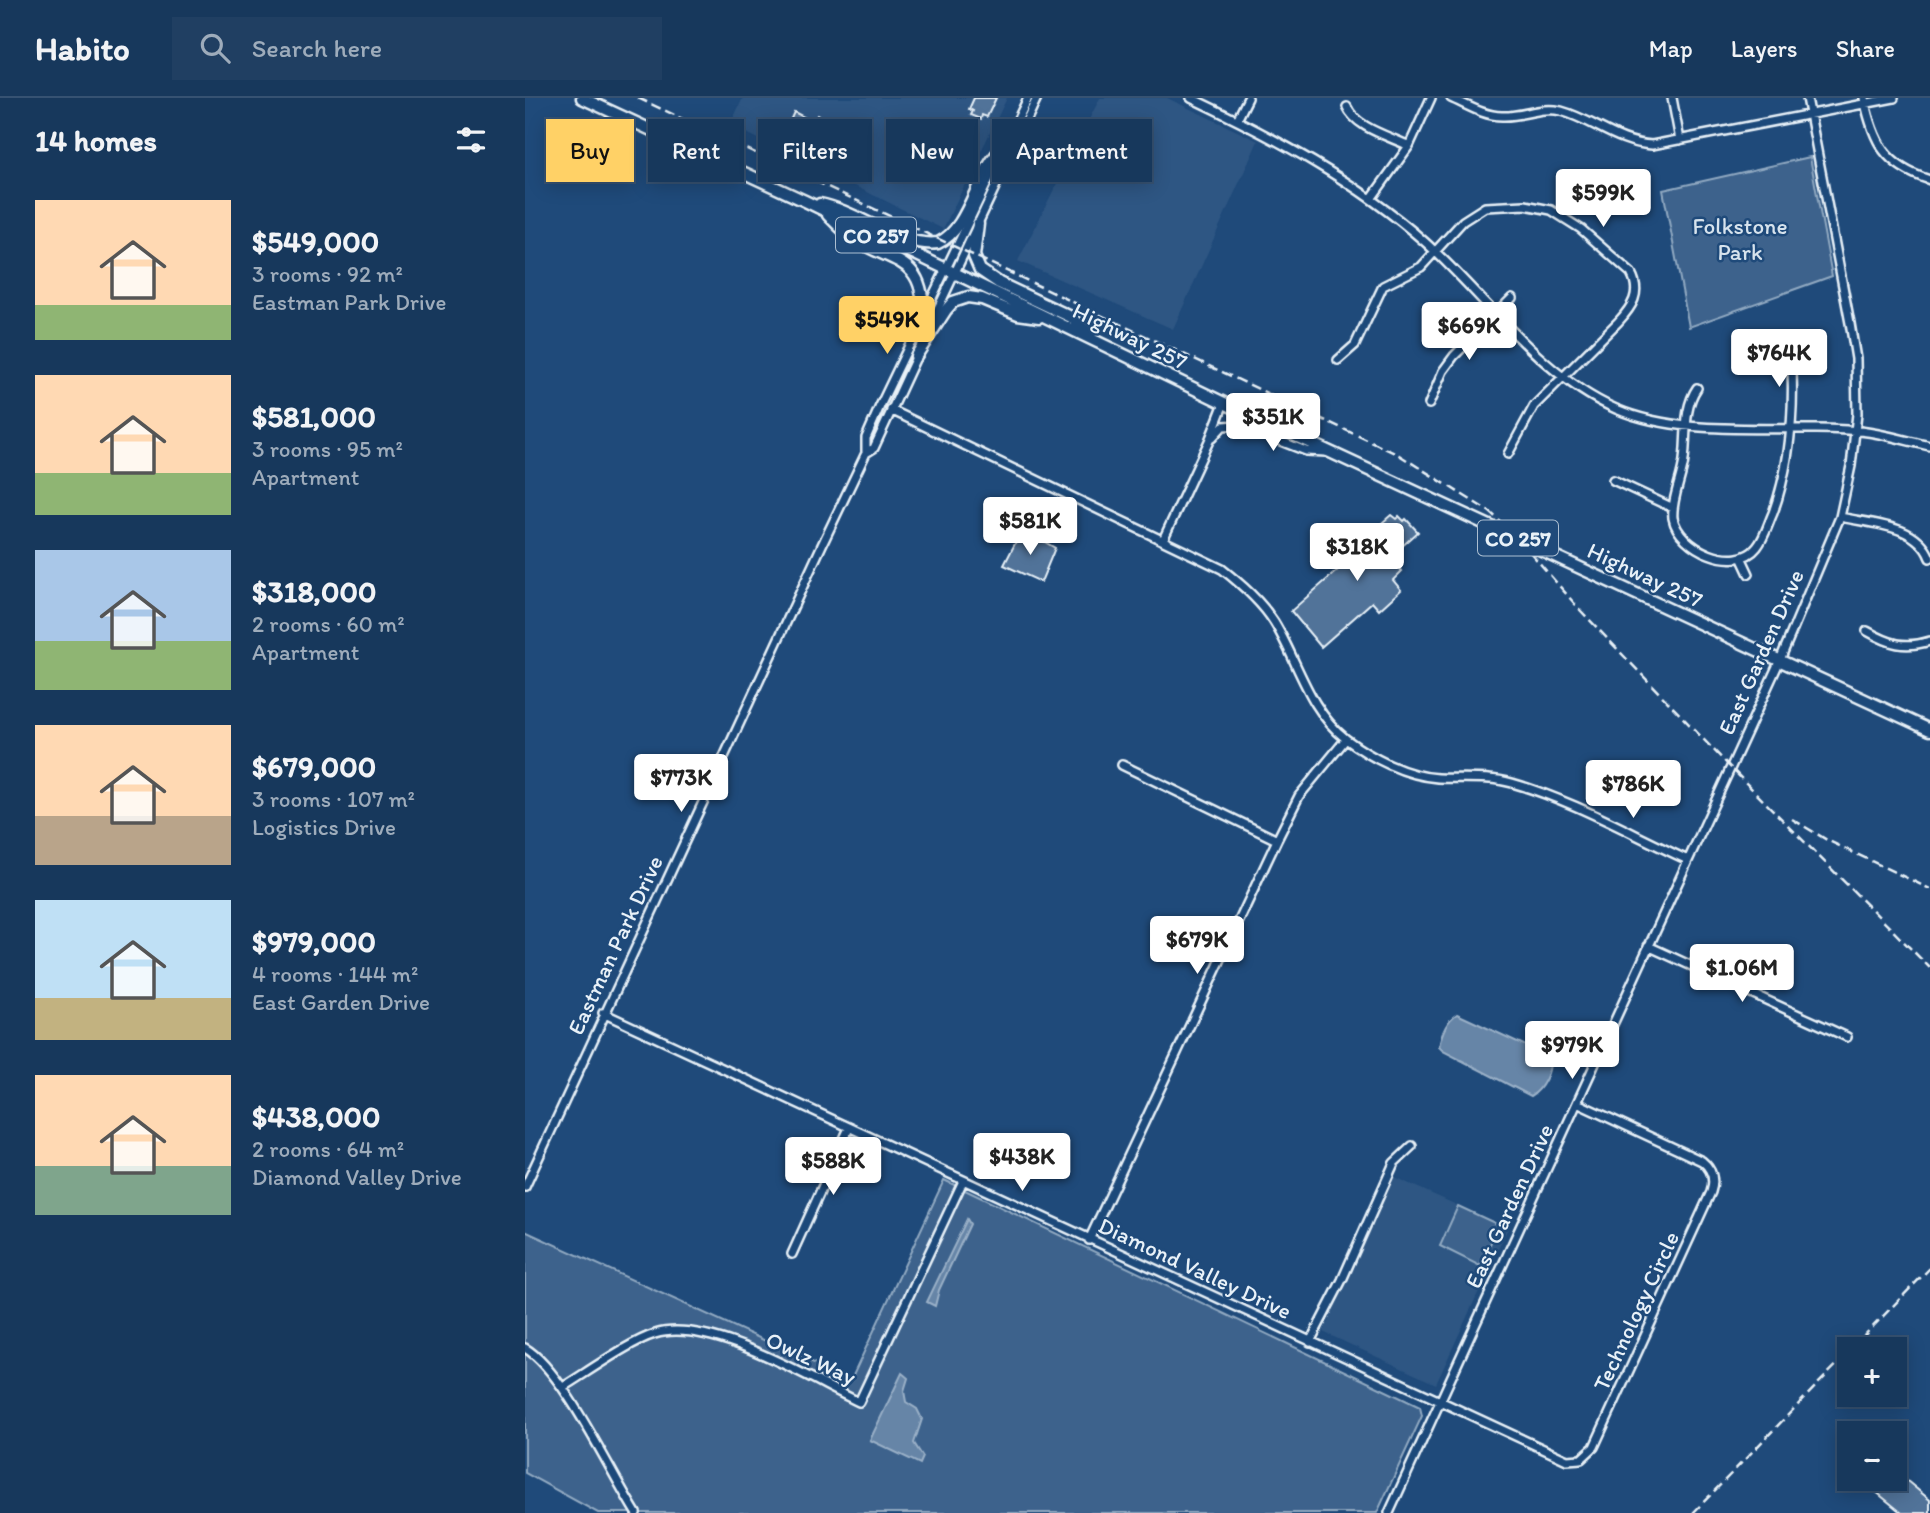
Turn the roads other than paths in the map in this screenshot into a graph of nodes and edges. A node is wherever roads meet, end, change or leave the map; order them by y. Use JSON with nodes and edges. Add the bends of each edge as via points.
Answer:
{"nodes":[{"id":1,"x":582,"y":98,"type":"edge"},
{"id":2,"x":1028,"y":98,"type":"edge"},
{"id":3,"x":1037,"y":98,"type":"edge"},
{"id":4,"x":1191,"y":98,"type":"edge"},
{"id":5,"x":1248,"y":98,"type":"edge"},
{"id":6,"x":1431,"y":98,"type":"edge"},
{"id":7,"x":1451,"y":98,"type":"edge"},
{"id":8,"x":1672,"y":98,"type":"edge"},
{"id":9,"x":1807,"y":98,"type":"edge"},
{"id":10,"x":1894,"y":98,"type":"edge"},
{"id":11,"x":1864,"y":101,"type":"edge"},
{"id":12,"x":1347,"y":107,"type":"dead end"},
{"id":13,"x":1810,"y":115,"type":"junction"},
{"id":14,"x":1018,"y":119,"type":"edge"},
{"id":15,"x":1237,"y":120,"type":"junction"},
{"id":16,"x":1680,"y":140,"type":"junction"},
{"id":17,"x":1409,"y":146,"type":"junction"},
{"id":18,"x":992,"y":156,"type":"edge"},
{"id":19,"x":992,"y":174,"type":"edge"},
{"id":20,"x":1930,"y":180,"type":"edge"},
{"id":21,"x":1371,"y":199,"type":"junction"},
{"id":22,"x":806,"y":201,"type":"junction"},
{"id":23,"x":820,"y":208,"type":"junction"},
{"id":24,"x":978,"y":224,"type":"junction"},
{"id":25,"x":1435,"y":252,"type":"junction"},
{"id":26,"x":951,"y":271,"type":"junction"},
{"id":27,"x":1512,"y":298,"type":"dead end"},
{"id":28,"x":923,"y":312,"type":"junction"},
{"id":29,"x":1497,"y":313,"type":"junction"},
{"id":30,"x":1048,"y":318,"type":"junction"},
{"id":31,"x":1099,"y":341,"type":"junction"},
{"id":32,"x":1791,"y":350,"type":"dead end"},
{"id":33,"x":916,"y":356,"type":"junction"},
{"id":34,"x":1338,"y":359,"type":"dead end"},
{"id":35,"x":1563,"y":377,"type":"junction"},
{"id":36,"x":1697,"y":388,"type":"dead end"},
{"id":37,"x":1224,"y":403,"type":"junction"},
{"id":38,"x":1429,"y":404,"type":"dead end"},
{"id":39,"x":891,"y":411,"type":"junction"},
{"id":40,"x":1687,"y":426,"type":"junction"},
{"id":41,"x":1792,"y":428,"type":"junction"},
{"id":42,"x":1856,"y":430,"type":"junction"},
{"id":43,"x":1209,"y":441,"type":"junction"},
{"id":44,"x":1930,"y":446,"type":"edge"},
{"id":45,"x":866,"y":453,"type":"junction"},
{"id":46,"x":1332,"y":453,"type":"junction"},
{"id":47,"x":1508,"y":454,"type":"dead end"},
{"id":48,"x":1613,"y":480,"type":"dead end"},
{"id":49,"x":1674,"y":508,"type":"junction"},
{"id":50,"x":1840,"y":517,"type":"junction"},
{"id":51,"x":1163,"y":540,"type":"junction"},
{"id":52,"x":1930,"y":558,"type":"edge"},
{"id":53,"x":1742,"y":559,"type":"junction"},
{"id":54,"x":1749,"y":574,"type":"dead end"},
{"id":55,"x":1867,"y":631,"type":"dead end"},
{"id":56,"x":1930,"y":641,"type":"edge"},
{"id":57,"x":1780,"y":660,"type":"junction"},
{"id":58,"x":1930,"y":730,"type":"edge"},
{"id":59,"x":1346,"y":739,"type":"junction"},
{"id":60,"x":1122,"y":765,"type":"dead end"},
{"id":61,"x":1277,"y":840,"type":"junction"},
{"id":62,"x":1688,"y":860,"type":"junction"},
{"id":63,"x":1648,"y":946,"type":"junction"},
{"id":64,"x":603,"y":1013,"type":"junction"},
{"id":65,"x":1847,"y":1037,"type":"dead end"},
{"id":66,"x":1577,"y":1103,"type":"junction"},
{"id":67,"x":849,"y":1128,"type":"junction"},
{"id":68,"x":1412,"y":1146,"type":"dead end"},
{"id":69,"x":963,"y":1181,"type":"junction"},
{"id":70,"x":525,"y":1187,"type":"edge"},
{"id":71,"x":1089,"y":1240,"type":"junction"},
{"id":72,"x":792,"y":1254,"type":"dead end"},
{"id":73,"x":1310,"y":1342,"type":"junction"},
{"id":74,"x":525,"y":1348,"type":"edge"},
{"id":75,"x":562,"y":1387,"type":"junction"},
{"id":76,"x":1440,"y":1402,"type":"junction"},
{"id":77,"x":636,"y":1513,"type":"edge"},
{"id":78,"x":1389,"y":1513,"type":"edge"}],
"edges":[{"from":1,"to":22,"type":"main road","name":"Highway 257","number":"CO 257"},
{"from":2,"to":14,"type":"street","name":"Eastman Park Drive"},
{"from":3,"to":24,"type":"street","name":"Eastman Park Drive"},
{"from":4,"to":15,"type":"street"},
{"from":5,"to":15,"type":"street"},
{"from":6,"to":17,"type":"street"},
{"from":7,"to":16,"type":"street","via":[[1495,116],[1557,110],[1639,144]]},
{"from":8,"to":16,"type":"street"},
{"from":9,"to":13,"type":"street","name":"East Garden Drive"},
{"from":10,"to":11,"type":"street"},
{"from":11,"to":13,"type":"street"},
{"from":11,"to":20,"type":"street","via":[[1871,131],[1889,158]]},
{"from":12,"to":17,"type":"street","via":[[1361,123]]},
{"from":13,"to":16,"type":"street"},
{"from":13,"to":42,"type":"street","name":"East Garden Drive","via":[[1855,353]]},
{"from":15,"to":21,"type":"street","via":[[1294,149]]},
{"from":17,"to":21,"type":"street"},
{"from":18,"to":22,"type":"main road","via":[[956,228],[938,243],[917,242],[838,207]]},
{"from":19,"to":26,"type":"street","name":"Eastman Park Drive"},
{"from":21,"to":25,"type":"street"},
{"from":22,"to":23,"type":"main road","name":"Highway 257","number":"CO 257"},
{"from":23,"to":26,"type":"main road","name":"Highway 257","number":"CO 257"},
{"from":23,"to":28,"type":"main road","via":[[852,238],[916,274],[922,286]]},
{"from":24,"to":26,"type":"street","name":"Eastman Park Drive"},
{"from":24,"to":31,"type":"main road","via":[[974,256],[980,270],[1072,317]]},
{"from":25,"to":29,"type":"street"},
{"from":25,"to":34,"type":"street","via":[[1417,270],[1383,286],[1355,345]]},
{"from":25,"to":35,"type":"street","via":[[1480,209],[1525,205],[1561,215],[1628,269],[1635,280],[1633,305]]},
{"from":26,"to":28,"type":"street","name":"Eastman Park Drive"},
{"from":26,"to":30,"type":"main road","name":"Highway 257","number":"CO 257"},
{"from":26,"to":33,"type":"street","name":"Eastman Park Drive"},
{"from":27,"to":29,"type":"street"},
{"from":28,"to":45,"type":"street","name":"Eastman Park Drive","via":[[866,438]]},
{"from":29,"to":35,"type":"street"},
{"from":29,"to":38,"type":"street","via":[[1454,356]]},
{"from":30,"to":31,"type":"main road","name":"Highway 257","number":"CO 257"},
{"from":30,"to":33,"type":"main road","via":[[1018,314],[968,297],[953,302]]},
{"from":31,"to":37,"type":"main road","name":"Highway 257","number":"CO 257"},
{"from":32,"to":41,"type":"street"},
{"from":33,"to":39,"type":"street","name":"Eastman Park Drive"},
{"from":35,"to":40,"type":"street","via":[[1618,410]]},
{"from":35,"to":47,"type":"street","via":[[1528,412]]},
{"from":36,"to":40,"type":"street","via":[[1688,404]]},
{"from":37,"to":43,"type":"street"},
{"from":37,"to":46,"type":"main road","name":"Highway 257","number":"CO 257"},
{"from":39,"to":45,"type":"street","name":"Eastman Park Drive","via":[[874,448]]},
{"from":39,"to":51,"type":"street"},
{"from":40,"to":41,"type":"street"},
{"from":40,"to":49,"type":"street","via":[[1683,474]]},
{"from":41,"to":42,"type":"street"},
{"from":41,"to":53,"type":"street","via":[[1786,467],[1766,530],[1758,546]]},
{"from":42,"to":44,"type":"street"},
{"from":42,"to":50,"type":"street","name":"East Garden Drive"},
{"from":43,"to":46,"type":"street","via":[[1223,426],[1233,424],[1306,451]]},
{"from":43,"to":51,"type":"street"},
{"from":45,"to":64,"type":"street","name":"Eastman Park Drive"},
{"from":46,"to":57,"type":"main road","name":"Highway 257","number":"CO 257"},
{"from":48,"to":49,"type":"street"},
{"from":49,"to":53,"type":"street","via":[[1675,524],[1685,540],[1720,557]]},
{"from":50,"to":52,"type":"street","via":[[1908,533],[1921,541]]},
{"from":50,"to":57,"type":"street","name":"East Garden Drive"},
{"from":51,"to":59,"type":"street","via":[[1222,569],[1264,609],[1325,718]]},
{"from":53,"to":54,"type":"street"},
{"from":55,"to":56,"type":"street","via":[[1903,647]]},
{"from":57,"to":58,"type":"main road","name":"Highway 257","number":"CO 257"},
{"from":57,"to":62,"type":"street","name":"East Garden Drive"},
{"from":59,"to":61,"type":"street","via":[[1299,796]]},
{"from":59,"to":62,"type":"street","via":[[1391,766],[1435,778],[1509,781],[1529,788]]},
{"from":60,"to":61,"type":"street"},
{"from":61,"to":71,"type":"street"},
{"from":62,"to":63,"type":"street","name":"East Garden Drive"},
{"from":63,"to":65,"type":"street"},
{"from":63,"to":66,"type":"street","name":"East Garden Drive"},
{"from":64,"to":67,"type":"street","name":"Diamond Valley Drive"},
{"from":64,"to":70,"type":"street","name":"Eastman Park Drive"},
{"from":66,"to":76,"type":"street","name":"East Garden Drive"},
{"from":66,"to":76,"type":"street","name":"Technology Circle","via":[[1702,1161],[1712,1172],[1711,1192],[1672,1279],[1594,1447],[1581,1459],[1561,1458]]},
{"from":67,"to":69,"type":"street","name":"Diamond Valley Drive"},
{"from":67,"to":72,"type":"street"},
{"from":68,"to":73,"type":"street","via":[[1394,1163]]},
{"from":69,"to":71,"type":"street","name":"Diamond Valley Drive"},
{"from":69,"to":75,"type":"street","name":"Owlz Way","via":[[859,1402],[720,1336],[694,1330],[651,1335]]},
{"from":71,"to":73,"type":"street","name":"Diamond Valley Drive"},
{"from":73,"to":76,"type":"street","name":"Diamond Valley Drive"},
{"from":74,"to":75,"type":"street"},
{"from":75,"to":77,"type":"street"},
{"from":76,"to":78,"type":"street","name":"East Garden Drive"}]}
